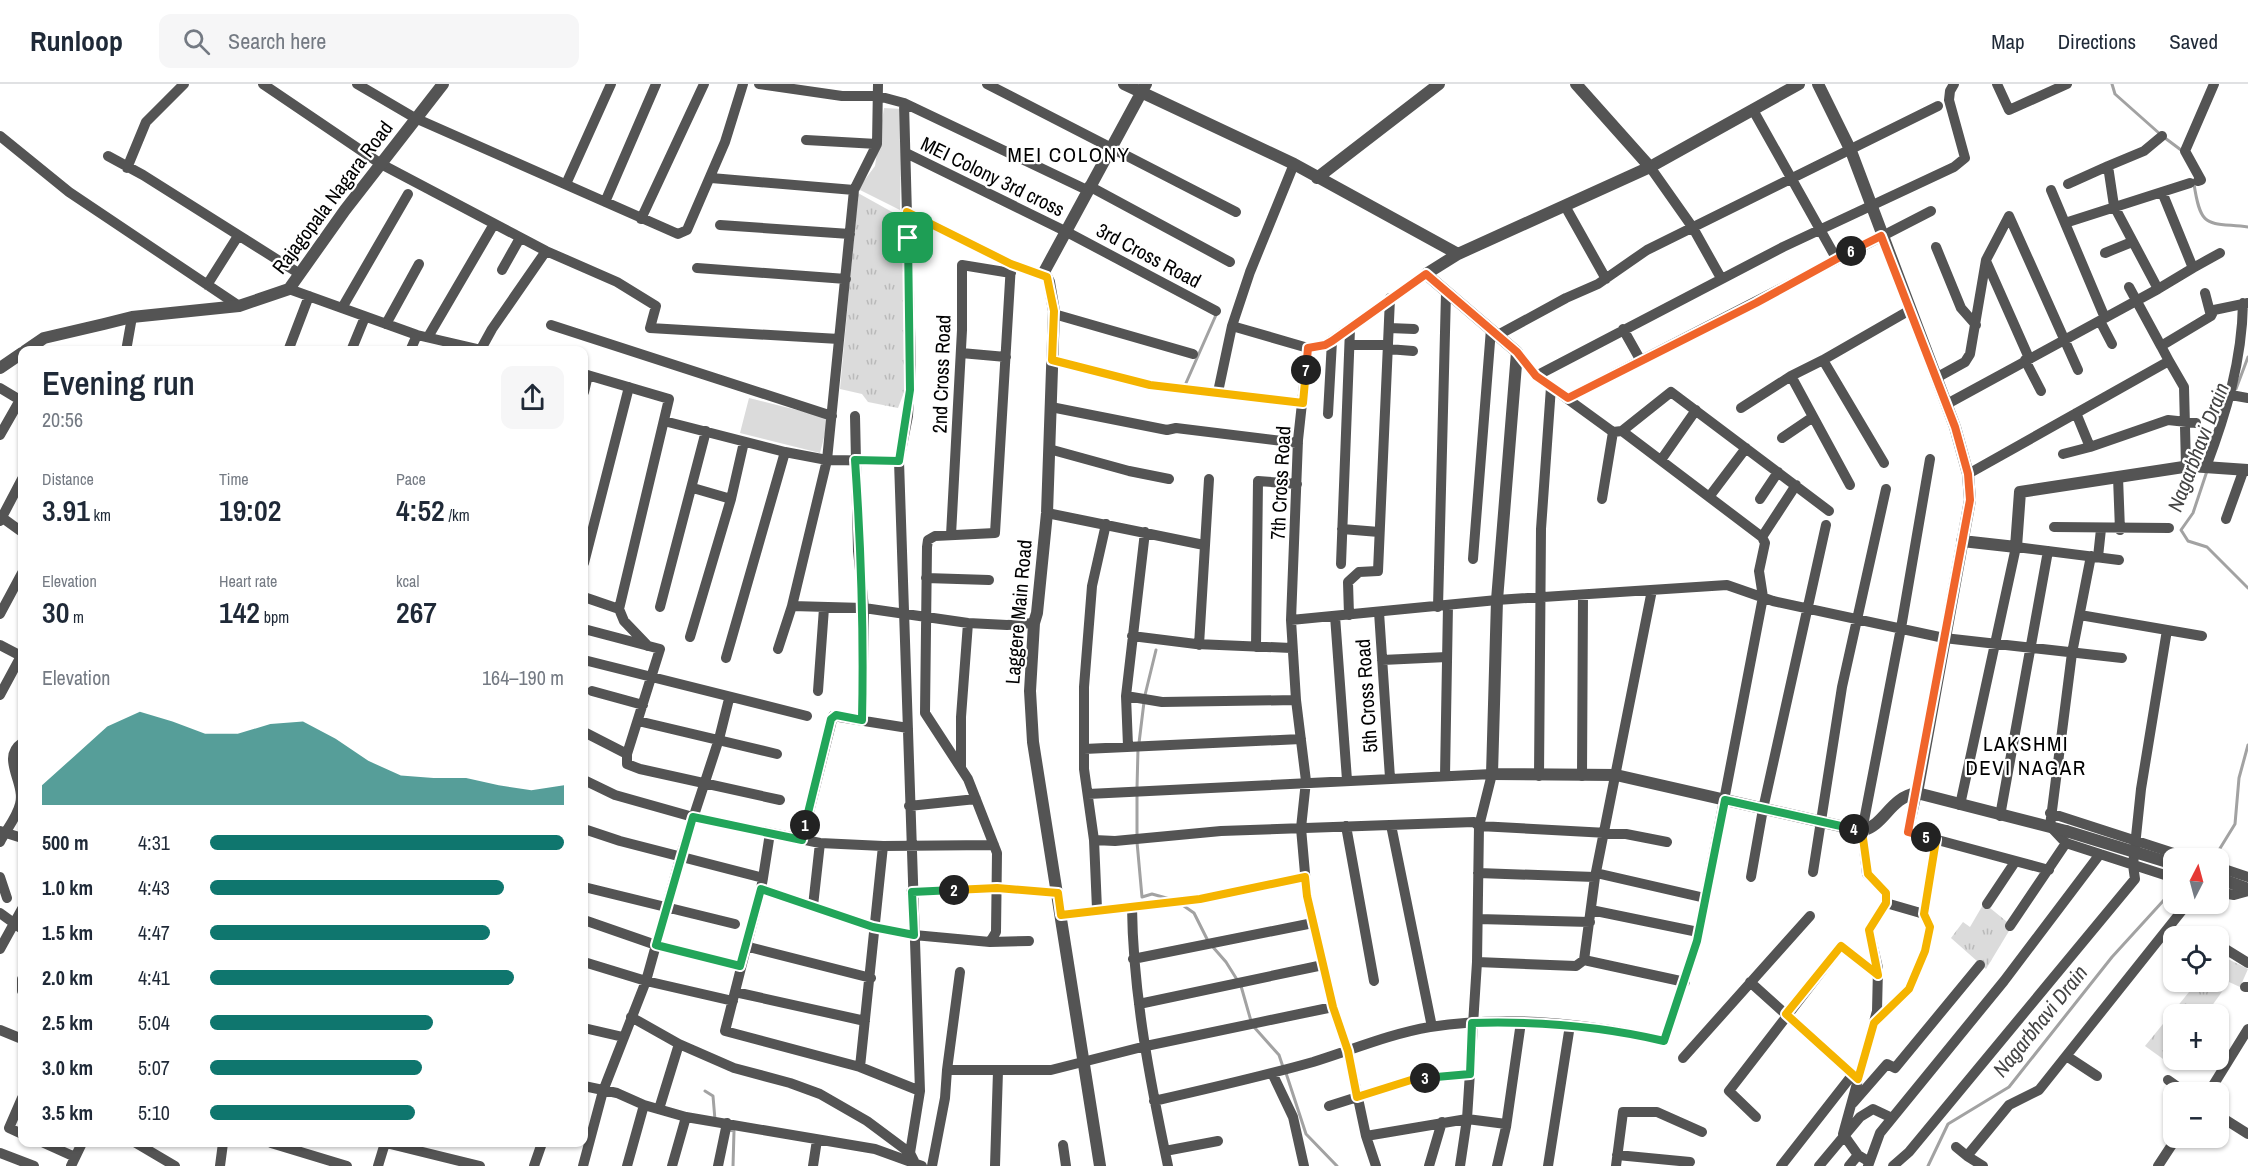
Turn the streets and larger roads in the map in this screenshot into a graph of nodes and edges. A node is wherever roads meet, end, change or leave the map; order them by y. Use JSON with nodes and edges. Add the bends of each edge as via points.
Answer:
{"nodes":[{"id":1,"x":184,"y":84,"type":"edge"},
{"id":2,"x":262,"y":84,"type":"edge"},
{"id":3,"x":357,"y":84,"type":"edge"},
{"id":4,"x":442,"y":84,"type":"edge"},
{"id":5,"x":611,"y":84,"type":"edge"},
{"id":6,"x":656,"y":84,"type":"edge"},
{"id":7,"x":704,"y":84,"type":"edge"},
{"id":8,"x":743,"y":84,"type":"edge"},
{"id":9,"x":765,"y":84,"type":"edge"},
{"id":10,"x":878,"y":84,"type":"edge"},
{"id":11,"x":987,"y":84,"type":"edge"},
{"id":12,"x":1124,"y":84,"type":"edge"},
{"id":13,"x":1440,"y":84,"type":"edge"},
{"id":14,"x":1576,"y":84,"type":"edge"},
{"id":15,"x":1799,"y":84,"type":"edge"},
{"id":16,"x":1818,"y":84,"type":"edge"},
{"id":17,"x":1954,"y":84,"type":"edge"},
{"id":18,"x":1997,"y":84,"type":"edge"},
{"id":19,"x":2067,"y":84,"type":"edge"},
{"id":20,"x":2210,"y":85,"type":"edge"},
{"id":21,"x":1143,"y":88,"type":"edge"},
{"id":22,"x":878,"y":96,"type":"junction"},
{"id":23,"x":904,"y":103,"type":"junction"},
{"id":24,"x":1938,"y":106,"type":"dead end"},
{"id":25,"x":1753,"y":110,"type":"junction"},
{"id":26,"x":415,"y":118,"type":"junction"},
{"id":27,"x":0,"y":136,"type":"edge"},
{"id":28,"x":2162,"y":136,"type":"dead end"},
{"id":29,"x":806,"y":140,"type":"dead end"},
{"id":30,"x":877,"y":144,"type":"junction"},
{"id":31,"x":1109,"y":148,"type":"junction"},
{"id":32,"x":1851,"y":151,"type":"junction"},
{"id":33,"x":906,"y":153,"type":"junction"},
{"id":34,"x":108,"y":156,"type":"dead end"},
{"id":35,"x":381,"y":164,"type":"junction"},
{"id":36,"x":1294,"y":164,"type":"junction"},
{"id":37,"x":2108,"y":166,"type":"junction"},
{"id":38,"x":1650,"y":167,"type":"junction"},
{"id":39,"x":127,"y":168,"type":"junction"},
{"id":40,"x":1792,"y":177,"type":"junction"},
{"id":41,"x":711,"y":178,"type":"junction"},
{"id":42,"x":1317,"y":178,"type":"junction"},
{"id":43,"x":566,"y":184,"type":"junction"},
{"id":44,"x":2068,"y":184,"type":"dead end"},
{"id":45,"x":1088,"y":188,"type":"junction"},
{"id":46,"x":854,"y":190,"type":"junction"},
{"id":47,"x":2051,"y":190,"type":"dead end"},
{"id":48,"x":2162,"y":192,"type":"junction"},
{"id":49,"x":408,"y":194,"type":"dead end"},
{"id":50,"x":605,"y":202,"type":"junction"},
{"id":51,"x":1869,"y":204,"type":"junction"},
{"id":52,"x":1565,"y":206,"type":"junction"},
{"id":53,"x":2114,"y":206,"type":"junction"},
{"id":54,"x":1931,"y":211,"type":"dead end"},
{"id":55,"x":907,"y":212,"type":"junction"},
{"id":56,"x":1236,"y":212,"type":"dead end"},
{"id":57,"x":641,"y":219,"type":"junction"},
{"id":58,"x":2065,"y":223,"type":"junction"},
{"id":59,"x":494,"y":224,"type":"junction"},
{"id":60,"x":720,"y":225,"type":"dead end"},
{"id":61,"x":1693,"y":228,"type":"junction"},
{"id":62,"x":1820,"y":229,"type":"junction"},
{"id":63,"x":1065,"y":231,"type":"junction"},
{"id":64,"x":850,"y":234,"type":"junction"},
{"id":65,"x":238,"y":236,"type":"junction"},
{"id":66,"x":1881,"y":236,"type":"junction"},
{"id":67,"x":520,"y":238,"type":"junction"},
{"id":68,"x":2132,"y":242,"type":"junction"},
{"id":69,"x":1936,"y":247,"type":"dead end"},
{"id":70,"x":546,"y":251,"type":"junction"},
{"id":71,"x":2105,"y":253,"type":"dead end"},
{"id":72,"x":1458,"y":254,"type":"junction"},
{"id":73,"x":2220,"y":254,"type":"dead end"},
{"id":74,"x":1836,"y":258,"type":"junction"},
{"id":75,"x":1986,"y":260,"type":"junction"},
{"id":76,"x":1230,"y":262,"type":"dead end"},
{"id":77,"x":419,"y":264,"type":"dead end"},
{"id":78,"x":697,"y":268,"type":"dead end"},
{"id":79,"x":1011,"y":268,"type":"junction"},
{"id":80,"x":2193,"y":268,"type":"junction"},
{"id":81,"x":502,"y":270,"type":"dead end"},
{"id":82,"x":300,"y":274,"type":"junction"},
{"id":83,"x":1426,"y":274,"type":"junction"},
{"id":84,"x":1047,"y":277,"type":"junction"},
{"id":85,"x":1721,"y":278,"type":"junction"},
{"id":86,"x":846,"y":279,"type":"junction"},
{"id":87,"x":1606,"y":279,"type":"junction"},
{"id":88,"x":207,"y":285,"type":"junction"},
{"id":89,"x":2129,"y":287,"type":"dead end"},
{"id":90,"x":289,"y":289,"type":"junction"},
{"id":91,"x":2158,"y":289,"type":"junction"},
{"id":92,"x":1446,"y":293,"type":"junction"},
{"id":93,"x":2205,"y":293,"type":"dead end"},
{"id":94,"x":309,"y":296,"type":"junction"},
{"id":95,"x":1390,"y":298,"type":"junction"},
{"id":96,"x":2138,"y":302,"type":"junction"},
{"id":97,"x":2245,"y":303,"type":"edge"},
{"id":98,"x":239,"y":306,"type":"junction"},
{"id":99,"x":342,"y":308,"type":"junction"},
{"id":100,"x":1910,"y":310,"type":"junction"},
{"id":101,"x":1216,"y":311,"type":"dead end"},
{"id":102,"x":1054,"y":314,"type":"junction"},
{"id":103,"x":2211,"y":316,"type":"junction"},
{"id":104,"x":132,"y":317,"type":"junction"},
{"id":105,"x":365,"y":317,"type":"junction"},
{"id":106,"x":2103,"y":320,"type":"junction"},
{"id":107,"x":386,"y":324,"type":"junction"},
{"id":108,"x":551,"y":325,"type":"dead end"},
{"id":109,"x":1976,"y":325,"type":"junction"},
{"id":110,"x":1232,"y":326,"type":"junction"},
{"id":111,"x":1389,"y":328,"type":"junction"},
{"id":112,"x":1350,"y":329,"type":"junction"},
{"id":113,"x":1414,"y":329,"type":"dead end"},
{"id":114,"x":1623,"y":329,"type":"junction"},
{"id":115,"x":1495,"y":332,"type":"junction"},
{"id":116,"x":417,"y":335,"type":"junction"},
{"id":117,"x":428,"y":337,"type":"junction"},
{"id":118,"x":839,"y":339,"type":"junction"},
{"id":119,"x":2066,"y":340,"type":"junction"},
{"id":120,"x":1332,"y":341,"type":"junction"},
{"id":121,"x":2112,"y":344,"type":"dead end"},
{"id":122,"x":1350,"y":345,"type":"junction"},
{"id":123,"x":33,"y":346,"type":"edge"},
{"id":124,"x":127,"y":346,"type":"edge"},
{"id":125,"x":290,"y":346,"type":"edge"},
{"id":126,"x":353,"y":346,"type":"edge"},
{"id":127,"x":412,"y":346,"type":"edge"},
{"id":128,"x":465,"y":346,"type":"edge"},
{"id":129,"x":479,"y":346,"type":"edge"},
{"id":130,"x":2161,"y":346,"type":"junction"},
{"id":131,"x":1388,"y":347,"type":"junction"},
{"id":132,"x":1308,"y":348,"type":"junction"},
{"id":133,"x":1413,"y":351,"type":"dead end"},
{"id":134,"x":1517,"y":352,"type":"junction"},
{"id":135,"x":961,"y":353,"type":"junction"},
{"id":136,"x":1193,"y":354,"type":"dead end"},
{"id":137,"x":18,"y":356,"type":"edge"},
{"id":138,"x":1006,"y":357,"type":"junction"},
{"id":139,"x":2027,"y":359,"type":"junction"},
{"id":140,"x":1052,"y":360,"type":"junction"},
{"id":141,"x":1823,"y":360,"type":"junction"},
{"id":142,"x":1641,"y":361,"type":"junction"},
{"id":143,"x":2169,"y":361,"type":"junction"},
{"id":144,"x":1,"y":366,"type":"edge"},
{"id":145,"x":2078,"y":370,"type":"dead end"},
{"id":146,"x":588,"y":376,"type":"edge"},
{"id":147,"x":1536,"y":376,"type":"junction"},
{"id":148,"x":1791,"y":376,"type":"junction"},
{"id":149,"x":1936,"y":378,"type":"junction"},
{"id":150,"x":629,"y":387,"type":"junction"},
{"id":151,"x":1551,"y":387,"type":"junction"},
{"id":152,"x":0,"y":388,"type":"edge"},
{"id":153,"x":2041,"y":391,"type":"dead end"},
{"id":154,"x":1218,"y":392,"type":"junction"},
{"id":155,"x":18,"y":397,"type":"edge"},
{"id":156,"x":1568,"y":398,"type":"junction"},
{"id":157,"x":18,"y":403,"type":"edge"},
{"id":158,"x":1303,"y":403,"type":"junction"},
{"id":159,"x":1947,"y":404,"type":"junction"},
{"id":160,"x":1051,"y":407,"type":"junction"},
{"id":161,"x":1741,"y":408,"type":"dead end"},
{"id":162,"x":1696,"y":411,"type":"junction"},
{"id":163,"x":2076,"y":413,"type":"junction"},
{"id":164,"x":1328,"y":414,"type":"dead end"},
{"id":165,"x":832,"y":416,"type":"junction"},
{"id":166,"x":855,"y":416,"type":"dead end"},
{"id":167,"x":1813,"y":417,"type":"junction"},
{"id":168,"x":2184,"y":420,"type":"junction"},
{"id":169,"x":664,"y":421,"type":"junction"},
{"id":170,"x":2196,"y":423,"type":"dead end"},
{"id":171,"x":706,"y":430,"type":"junction"},
{"id":172,"x":1617,"y":431,"type":"junction"},
{"id":173,"x":0,"y":435,"type":"edge"},
{"id":174,"x":1782,"y":438,"type":"dead end"},
{"id":175,"x":744,"y":442,"type":"junction"},
{"id":176,"x":1298,"y":443,"type":"junction"},
{"id":177,"x":2090,"y":447,"type":"junction"},
{"id":178,"x":1746,"y":448,"type":"junction"},
{"id":179,"x":1049,"y":449,"type":"junction"},
{"id":180,"x":785,"y":452,"type":"junction"},
{"id":181,"x":2063,"y":454,"type":"dead end"},
{"id":182,"x":1930,"y":459,"type":"dead end"},
{"id":183,"x":827,"y":460,"type":"junction"},
{"id":184,"x":855,"y":460,"type":"junction"},
{"id":185,"x":1660,"y":460,"type":"junction"},
{"id":186,"x":899,"y":461,"type":"junction"},
{"id":187,"x":1884,"y":463,"type":"dead end"},
{"id":188,"x":2188,"y":466,"type":"junction"},
{"id":189,"x":2206,"y":467,"type":"junction"},
{"id":190,"x":2246,"y":470,"type":"edge"},
{"id":191,"x":1778,"y":472,"type":"junction"},
{"id":192,"x":1968,"y":474,"type":"junction"},
{"id":193,"x":2118,"y":477,"type":"junction"},
{"id":194,"x":1169,"y":479,"type":"dead end"},
{"id":195,"x":1209,"y":479,"type":"dead end"},
{"id":196,"x":1297,"y":484,"type":"junction"},
{"id":197,"x":1850,"y":484,"type":"dead end"},
{"id":198,"x":1796,"y":485,"type":"junction"},
{"id":199,"x":18,"y":486,"type":"edge"},
{"id":200,"x":693,"y":488,"type":"junction"},
{"id":201,"x":1886,"y":489,"type":"dead end"},
{"id":202,"x":1709,"y":497,"type":"junction"},
{"id":203,"x":730,"y":499,"type":"junction"},
{"id":204,"x":1602,"y":499,"type":"dead end"},
{"id":205,"x":1760,"y":499,"type":"dead end"},
{"id":206,"x":1829,"y":511,"type":"dead end"},
{"id":207,"x":1047,"y":513,"type":"junction"},
{"id":208,"x":1,"y":518,"type":"edge"},
{"id":209,"x":2226,"y":519,"type":"dead end"},
{"id":210,"x":1106,"y":524,"type":"junction"},
{"id":211,"x":1826,"y":525,"type":"dead end"},
{"id":212,"x":2054,"y":527,"type":"dead end"},
{"id":213,"x":2169,"y":528,"type":"dead end"},
{"id":214,"x":18,"y":529,"type":"edge"},
{"id":215,"x":1342,"y":529,"type":"junction"},
{"id":216,"x":2101,"y":529,"type":"junction"},
{"id":217,"x":2120,"y":530,"type":"junction"},
{"id":218,"x":1145,"y":532,"type":"junction"},
{"id":219,"x":1379,"y":532,"type":"junction"},
{"id":220,"x":951,"y":535,"type":"junction"},
{"id":221,"x":1762,"y":537,"type":"junction"},
{"id":222,"x":1962,"y":541,"type":"junction"},
{"id":223,"x":1204,"y":544,"type":"junction"},
{"id":224,"x":588,"y":547,"type":"edge"},
{"id":225,"x":2016,"y":547,"type":"junction"},
{"id":226,"x":2048,"y":551,"type":"junction"},
{"id":227,"x":2095,"y":556,"type":"junction"},
{"id":228,"x":1473,"y":559,"type":"dead end"},
{"id":229,"x":2119,"y":560,"type":"dead end"},
{"id":230,"x":1341,"y":564,"type":"dead end"},
{"id":231,"x":926,"y":578,"type":"junction"},
{"id":232,"x":18,"y":580,"type":"edge"},
{"id":233,"x":989,"y":580,"type":"dead end"},
{"id":234,"x":1652,"y":590,"type":"junction"},
{"id":235,"x":1583,"y":595,"type":"junction"},
{"id":236,"x":1763,"y":597,"type":"junction"},
{"id":237,"x":588,"y":598,"type":"edge"},
{"id":238,"x":1539,"y":598,"type":"junction"},
{"id":239,"x":1497,"y":600,"type":"junction"},
{"id":240,"x":792,"y":606,"type":"junction"},
{"id":241,"x":1443,"y":606,"type":"junction"},
{"id":242,"x":660,"y":607,"type":"dead end"},
{"id":243,"x":824,"y":608,"type":"junction"},
{"id":244,"x":864,"y":608,"type":"junction"},
{"id":245,"x":619,"y":609,"type":"junction"},
{"id":246,"x":1806,"y":609,"type":"junction"},
{"id":247,"x":1379,"y":612,"type":"junction"},
{"id":248,"x":0,"y":614,"type":"edge"},
{"id":249,"x":1349,"y":615,"type":"junction"},
{"id":250,"x":2080,"y":615,"type":"junction"},
{"id":251,"x":904,"y":616,"type":"junction"},
{"id":252,"x":1335,"y":616,"type":"junction"},
{"id":253,"x":926,"y":619,"type":"junction"},
{"id":254,"x":1856,"y":619,"type":"junction"},
{"id":255,"x":1291,"y":620,"type":"junction"},
{"id":256,"x":968,"y":623,"type":"junction"},
{"id":257,"x":1034,"y":623,"type":"junction"},
{"id":258,"x":1901,"y":628,"type":"junction"},
{"id":259,"x":588,"y":630,"type":"edge"},
{"id":260,"x":2167,"y":630,"type":"junction"},
{"id":261,"x":1132,"y":636,"type":"junction"},
{"id":262,"x":2202,"y":636,"type":"dead end"},
{"id":263,"x":690,"y":637,"type":"dead end"},
{"id":264,"x":1944,"y":638,"type":"junction"},
{"id":265,"x":1993,"y":644,"type":"junction"},
{"id":266,"x":0,"y":645,"type":"edge"},
{"id":267,"x":1199,"y":645,"type":"junction"},
{"id":268,"x":648,"y":646,"type":"junction"},
{"id":269,"x":1256,"y":647,"type":"junction"},
{"id":270,"x":1291,"y":648,"type":"junction"},
{"id":271,"x":2029,"y":648,"type":"junction"},
{"id":272,"x":778,"y":649,"type":"dead end"},
{"id":273,"x":18,"y":652,"type":"edge"},
{"id":274,"x":2072,"y":653,"type":"junction"},
{"id":275,"x":1447,"y":657,"type":"junction"},
{"id":276,"x":726,"y":658,"type":"dead end"},
{"id":277,"x":2122,"y":658,"type":"dead end"},
{"id":278,"x":1382,"y":660,"type":"junction"},
{"id":279,"x":18,"y":661,"type":"edge"},
{"id":280,"x":588,"y":661,"type":"edge"},
{"id":281,"x":651,"y":679,"type":"junction"},
{"id":282,"x":592,"y":691,"type":"dead end"},
{"id":283,"x":818,"y":691,"type":"dead end"},
{"id":284,"x":0,"y":695,"type":"edge"},
{"id":285,"x":1126,"y":696,"type":"junction"},
{"id":286,"x":729,"y":699,"type":"junction"},
{"id":287,"x":1296,"y":700,"type":"junction"},
{"id":288,"x":643,"y":705,"type":"junction"},
{"id":289,"x":807,"y":716,"type":"dead end"},
{"id":290,"x":862,"y":720,"type":"junction"},
{"id":291,"x":638,"y":721,"type":"junction"},
{"id":292,"x":908,"y":728,"type":"junction"},
{"id":293,"x":588,"y":734,"type":"edge"},
{"id":294,"x":1301,"y":739,"type":"junction"},
{"id":295,"x":719,"y":740,"type":"junction"},
{"id":296,"x":1128,"y":746,"type":"junction"},
{"id":297,"x":18,"y":747,"type":"edge"},
{"id":298,"x":1084,"y":748,"type":"junction"},
{"id":299,"x":627,"y":754,"type":"junction"},
{"id":300,"x":777,"y":754,"type":"dead end"},
{"id":301,"x":961,"y":767,"type":"junction"},
{"id":302,"x":1492,"y":774,"type":"junction"},
{"id":303,"x":1445,"y":776,"type":"junction"},
{"id":304,"x":1539,"y":776,"type":"junction"},
{"id":305,"x":1582,"y":776,"type":"junction"},
{"id":306,"x":1616,"y":776,"type":"junction"},
{"id":307,"x":1390,"y":778,"type":"junction"},
{"id":308,"x":1347,"y":780,"type":"junction"},
{"id":309,"x":1306,"y":781,"type":"junction"},
{"id":310,"x":18,"y":782,"type":"edge"},
{"id":311,"x":588,"y":782,"type":"edge"},
{"id":312,"x":705,"y":782,"type":"junction"},
{"id":313,"x":1917,"y":793,"type":"junction"},
{"id":314,"x":1088,"y":794,"type":"junction"},
{"id":315,"x":976,"y":799,"type":"junction"},
{"id":316,"x":1725,"y":800,"type":"junction"},
{"id":317,"x":780,"y":801,"type":"dead end"},
{"id":318,"x":1960,"y":805,"type":"junction"},
{"id":319,"x":909,"y":806,"type":"junction"},
{"id":320,"x":1763,"y":808,"type":"junction"},
{"id":321,"x":18,"y":809,"type":"edge"},
{"id":322,"x":2050,"y":813,"type":"junction"},
{"id":323,"x":2000,"y":816,"type":"junction"},
{"id":324,"x":693,"y":817,"type":"junction"},
{"id":325,"x":1820,"y":820,"type":"junction"},
{"id":326,"x":1391,"y":825,"type":"junction"},
{"id":327,"x":1346,"y":826,"type":"junction"},
{"id":328,"x":1479,"y":826,"type":"junction"},
{"id":329,"x":2050,"y":826,"type":"junction"},
{"id":330,"x":1301,"y":828,"type":"junction"},
{"id":331,"x":588,"y":830,"type":"edge"},
{"id":332,"x":1862,"y":831,"type":"junction"},
{"id":333,"x":1604,"y":832,"type":"junction"},
{"id":334,"x":770,"y":833,"type":"junction"},
{"id":335,"x":2,"y":835,"type":"edge"},
{"id":336,"x":18,"y":837,"type":"edge"},
{"id":337,"x":2066,"y":837,"type":"junction"},
{"id":338,"x":2136,"y":839,"type":"junction"},
{"id":339,"x":802,"y":840,"type":"junction"},
{"id":340,"x":1094,"y":840,"type":"junction"},
{"id":341,"x":1936,"y":840,"type":"junction"},
{"id":342,"x":1667,"y":842,"type":"dead end"},
{"id":343,"x":820,"y":843,"type":"junction"},
{"id":344,"x":994,"y":845,"type":"junction"},
{"id":345,"x":883,"y":846,"type":"junction"},
{"id":346,"x":910,"y":847,"type":"junction"},
{"id":347,"x":2163,"y":849,"type":"edge"},
{"id":348,"x":2100,"y":854,"type":"junction"},
{"id":349,"x":681,"y":855,"type":"junction"},
{"id":350,"x":2163,"y":861,"type":"edge"},
{"id":351,"x":2015,"y":862,"type":"junction"},
{"id":352,"x":2133,"y":865,"type":"junction"},
{"id":353,"x":2049,"y":870,"type":"junction"},
{"id":354,"x":2229,"y":871,"type":"edge"},
{"id":355,"x":1813,"y":872,"type":"dead end"},
{"id":356,"x":1478,"y":873,"type":"junction"},
{"id":357,"x":1596,"y":875,"type":"junction"},
{"id":358,"x":2163,"y":875,"type":"edge"},
{"id":359,"x":0,"y":877,"type":"edge"},
{"id":360,"x":1305,"y":877,"type":"junction"},
{"id":361,"x":1751,"y":877,"type":"dead end"},
{"id":362,"x":2248,"y":877,"type":"edge"},
{"id":363,"x":2229,"y":882,"type":"edge"},
{"id":364,"x":762,"y":884,"type":"junction"},
{"id":365,"x":588,"y":888,"type":"edge"},
{"id":366,"x":997,"y":888,"type":"junction"},
{"id":367,"x":2248,"y":890,"type":"edge"},
{"id":368,"x":912,"y":892,"type":"junction"},
{"id":369,"x":1058,"y":893,"type":"junction"},
{"id":370,"x":2229,"y":894,"type":"edge"},
{"id":371,"x":7,"y":898,"type":"dead end"},
{"id":372,"x":1705,"y":898,"type":"junction"},
{"id":373,"x":1886,"y":903,"type":"junction"},
{"id":374,"x":1987,"y":904,"type":"dead end"},
{"id":375,"x":813,"y":906,"type":"junction"},
{"id":376,"x":1132,"y":907,"type":"junction"},
{"id":377,"x":667,"y":909,"type":"junction"},
{"id":378,"x":1097,"y":909,"type":"junction"},
{"id":379,"x":1591,"y":910,"type":"junction"},
{"id":380,"x":0,"y":912,"type":"edge"},
{"id":381,"x":1924,"y":914,"type":"junction"},
{"id":382,"x":2179,"y":914,"type":"edge"},
{"id":383,"x":1061,"y":915,"type":"junction"},
{"id":384,"x":1810,"y":916,"type":"dead end"},
{"id":385,"x":1478,"y":919,"type":"junction"},
{"id":386,"x":588,"y":921,"type":"edge"},
{"id":387,"x":1590,"y":922,"type":"junction"},
{"id":388,"x":1313,"y":923,"type":"junction"},
{"id":389,"x":735,"y":924,"type":"dead end"},
{"id":390,"x":18,"y":925,"type":"edge"},
{"id":391,"x":2010,"y":926,"type":"dead end"},
{"id":392,"x":18,"y":927,"type":"edge"},
{"id":393,"x":873,"y":927,"type":"junction"},
{"id":394,"x":1698,"y":932,"type":"junction"},
{"id":395,"x":914,"y":935,"type":"junction"},
{"id":396,"x":1029,"y":941,"type":"dead end"},
{"id":397,"x":990,"y":942,"type":"junction"},
{"id":398,"x":656,"y":945,"type":"junction"},
{"id":399,"x":745,"y":946,"type":"junction"},
{"id":400,"x":0,"y":949,"type":"edge"},
{"id":401,"x":2229,"y":951,"type":"edge"},
{"id":402,"x":1133,"y":959,"type":"junction"},
{"id":403,"x":1584,"y":960,"type":"junction"},
{"id":404,"x":1477,"y":962,"type":"junction"},
{"id":405,"x":588,"y":963,"type":"edge"},
{"id":406,"x":2248,"y":963,"type":"edge"},
{"id":407,"x":1323,"y":965,"type":"junction"},
{"id":408,"x":1980,"y":965,"type":"dead end"},
{"id":409,"x":740,"y":966,"type":"junction"},
{"id":410,"x":960,"y":972,"type":"dead end"},
{"id":411,"x":1878,"y":975,"type":"junction"},
{"id":412,"x":871,"y":978,"type":"junction"},
{"id":413,"x":646,"y":981,"type":"junction"},
{"id":414,"x":1374,"y":981,"type":"dead end"},
{"id":415,"x":1685,"y":982,"type":"junction"},
{"id":416,"x":1750,"y":982,"type":"junction"},
{"id":417,"x":734,"y":997,"type":"junction"},
{"id":418,"x":1139,"y":1004,"type":"junction"},
{"id":419,"x":1333,"y":1007,"type":"junction"},
{"id":420,"x":1786,"y":1014,"type":"junction"},
{"id":421,"x":631,"y":1017,"type":"junction"},
{"id":422,"x":865,"y":1021,"type":"junction"},
{"id":423,"x":1521,"y":1022,"type":"junction"},
{"id":424,"x":1472,"y":1023,"type":"junction"},
{"id":425,"x":1874,"y":1023,"type":"junction"},
{"id":426,"x":1570,"y":1025,"type":"junction"},
{"id":427,"x":1432,"y":1027,"type":"junction"},
{"id":428,"x":588,"y":1029,"type":"edge"},
{"id":429,"x":2248,"y":1029,"type":"edge"},
{"id":430,"x":0,"y":1030,"type":"edge"},
{"id":431,"x":18,"y":1037,"type":"edge"},
{"id":432,"x":623,"y":1037,"type":"junction"},
{"id":433,"x":679,"y":1044,"type":"junction"},
{"id":434,"x":1146,"y":1046,"type":"junction"},
{"id":435,"x":1348,"y":1051,"type":"junction"},
{"id":436,"x":2229,"y":1052,"type":"edge"},
{"id":437,"x":2068,"y":1057,"type":"junction"},
{"id":438,"x":1683,"y":1058,"type":"dead end"},
{"id":439,"x":1085,"y":1062,"type":"junction"},
{"id":440,"x":860,"y":1067,"type":"junction"},
{"id":441,"x":947,"y":1070,"type":"junction"},
{"id":442,"x":998,"y":1071,"type":"junction"},
{"id":443,"x":1276,"y":1071,"type":"junction"},
{"id":444,"x":1470,"y":1074,"type":"junction"},
{"id":445,"x":1855,"y":1076,"type":"junction"},
{"id":446,"x":2097,"y":1076,"type":"dead end"},
{"id":447,"x":2168,"y":1080,"type":"dead end"},
{"id":448,"x":2171,"y":1082,"type":"edge"},
{"id":449,"x":588,"y":1087,"type":"edge"},
{"id":450,"x":603,"y":1091,"type":"junction"},
{"id":451,"x":920,"y":1091,"type":"junction"},
{"id":452,"x":1357,"y":1097,"type":"junction"},
{"id":453,"x":1154,"y":1101,"type":"junction"},
{"id":454,"x":644,"y":1105,"type":"junction"},
{"id":455,"x":1329,"y":1106,"type":"dead end"},
{"id":456,"x":1851,"y":1106,"type":"junction"},
{"id":457,"x":18,"y":1107,"type":"edge"},
{"id":458,"x":659,"y":1109,"type":"junction"},
{"id":459,"x":686,"y":1117,"type":"junction"},
{"id":460,"x":1756,"y":1117,"type":"dead end"},
{"id":461,"x":1892,"y":1118,"type":"junction"},
{"id":462,"x":1467,"y":1119,"type":"junction"},
{"id":463,"x":1442,"y":1122,"type":"junction"},
{"id":464,"x":2229,"y":1122,"type":"edge"},
{"id":465,"x":1506,"y":1124,"type":"junction"},
{"id":466,"x":722,"y":1125,"type":"junction"},
{"id":467,"x":18,"y":1132,"type":"edge"},
{"id":468,"x":1702,"y":1132,"type":"dead end"},
{"id":469,"x":1843,"y":1134,"type":"junction"},
{"id":470,"x":2248,"y":1134,"type":"edge"},
{"id":471,"x":1366,"y":1136,"type":"junction"},
{"id":472,"x":817,"y":1140,"type":"junction"},
{"id":473,"x":1218,"y":1141,"type":"dead end"},
{"id":474,"x":1063,"y":1144,"type":"dead end"},
{"id":475,"x":50,"y":1147,"type":"edge"},
{"id":476,"x":80,"y":1147,"type":"edge"},
{"id":477,"x":143,"y":1147,"type":"edge"},
{"id":478,"x":219,"y":1147,"type":"edge"},
{"id":479,"x":284,"y":1147,"type":"edge"},
{"id":480,"x":385,"y":1147,"type":"edge"},
{"id":481,"x":401,"y":1147,"type":"edge"},
{"id":482,"x":541,"y":1147,"type":"edge"},
{"id":483,"x":1956,"y":1147,"type":"dead end"},
{"id":484,"x":2170,"y":1148,"type":"edge"},
{"id":485,"x":1165,"y":1151,"type":"junction"},
{"id":486,"x":0,"y":1153,"type":"edge"},
{"id":487,"x":431,"y":1155,"type":"junction"},
{"id":488,"x":1858,"y":1155,"type":"junction"},
{"id":489,"x":1967,"y":1156,"type":"junction"},
{"id":490,"x":915,"y":1160,"type":"edge"},
{"id":491,"x":1616,"y":1160,"type":"edge"},
{"id":492,"x":73,"y":1161,"type":"edge"},
{"id":493,"x":1690,"y":1162,"type":"dead end"},
{"id":494,"x":22,"y":1164,"type":"edge"},
{"id":495,"x":1868,"y":1164,"type":"edge"},
{"id":496,"x":473,"y":1165,"type":"edge"},
{"id":497,"x":34,"y":1166,"type":"edge"},
{"id":498,"x":175,"y":1166,"type":"edge"},
{"id":499,"x":220,"y":1166,"type":"edge"},
{"id":500,"x":347,"y":1166,"type":"edge"},
{"id":501,"x":378,"y":1166,"type":"edge"},
{"id":502,"x":428,"y":1166,"type":"edge"},
{"id":503,"x":534,"y":1166,"type":"edge"},
{"id":504,"x":583,"y":1166,"type":"edge"},
{"id":505,"x":627,"y":1166,"type":"edge"},
{"id":506,"x":672,"y":1166,"type":"edge"},
{"id":507,"x":718,"y":1166,"type":"edge"},
{"id":508,"x":813,"y":1166,"type":"edge"},
{"id":509,"x":932,"y":1166,"type":"edge"},
{"id":510,"x":995,"y":1166,"type":"edge"},
{"id":511,"x":1066,"y":1166,"type":"edge"},
{"id":512,"x":1100,"y":1166,"type":"edge"},
{"id":513,"x":1168,"y":1166,"type":"edge"},
{"id":514,"x":1304,"y":1166,"type":"edge"},
{"id":515,"x":1376,"y":1166,"type":"edge"},
{"id":516,"x":1429,"y":1166,"type":"edge"},
{"id":517,"x":1460,"y":1166,"type":"edge"},
{"id":518,"x":1497,"y":1166,"type":"edge"},
{"id":519,"x":1548,"y":1166,"type":"edge"},
{"id":520,"x":1782,"y":1166,"type":"edge"},
{"id":521,"x":1819,"y":1166,"type":"edge"},
{"id":522,"x":1849,"y":1166,"type":"edge"},
{"id":523,"x":1893,"y":1166,"type":"edge"},
{"id":524,"x":1983,"y":1166,"type":"edge"},
{"id":525,"x":2158,"y":1166,"type":"edge"}],
"edges":[{"from":1,"to":39,"type":"street","via":[[146,122]]},
{"from":2,"to":35,"type":"street"},
{"from":3,"to":26,"type":"street"},
{"from":4,"to":26,"type":"street","name":"Rajagopala Nagara Road"},
{"from":5,"to":43,"type":"street"},
{"from":6,"to":50,"type":"street"},
{"from":7,"to":57,"type":"street"},
{"from":8,"to":41,"type":"street"},
{"from":9,"to":22,"type":"street","via":[[842,96]]},
{"from":10,"to":22,"type":"street"},
{"from":11,"to":31,"type":"street"},
{"from":12,"to":21,"type":"street"},
{"from":13,"to":42,"type":"street"},
{"from":14,"to":38,"type":"street"},
{"from":15,"to":25,"type":"street"},
{"from":16,"to":32,"type":"street"},
{"from":17,"to":51,"type":"street","via":[[1949,100],[1965,158],[1954,167]]},
{"from":18,"to":19,"type":"street","via":[[2009,110]]},
{"from":20,"to":48,"type":"street","via":[[2185,151],[2201,180]]},
{"from":21,"to":31,"type":"street","name":"Laggere Main Road"},
{"from":21,"to":36,"type":"street"},
{"from":22,"to":23,"type":"street"},
{"from":22,"to":30,"type":"street"},
{"from":23,"to":33,"type":"street"},
{"from":23,"to":45,"type":"street"},
{"from":24,"to":32,"type":"street"},
{"from":25,"to":38,"type":"street"},
{"from":25,"to":40,"type":"street"},
{"from":26,"to":35,"type":"street","name":"Rajagopala Nagara Road"},
{"from":26,"to":43,"type":"street"},
{"from":27,"to":88,"type":"street","via":[[69,192]]},
{"from":28,"to":37,"type":"street","via":[[2144,150]]},
{"from":29,"to":30,"type":"street"},
{"from":30,"to":46,"type":"street"},
{"from":31,"to":45,"type":"street","name":"Laggere Main Road"},
{"from":31,"to":56,"type":"street"},
{"from":32,"to":40,"type":"street"},
{"from":32,"to":51,"type":"street"},
{"from":33,"to":55,"type":"street"},
{"from":33,"to":63,"type":"street","name":"MEI Colony 3rd cross"},
{"from":34,"to":39,"type":"street"},
{"from":35,"to":59,"type":"street"},
{"from":35,"to":82,"type":"street","name":"Rajagopala Nagara Road"},
{"from":36,"to":42,"type":"street"},
{"from":36,"to":110,"type":"street"},
{"from":37,"to":44,"type":"street"},
{"from":37,"to":53,"type":"street"},
{"from":38,"to":52,"type":"street"},
{"from":38,"to":61,"type":"street"},
{"from":39,"to":65,"type":"street"},
{"from":40,"to":61,"type":"street"},
{"from":40,"to":62,"type":"street"},
{"from":41,"to":46,"type":"street"},
{"from":41,"to":57,"type":"street","via":[[685,233],[678,234]]},
{"from":42,"to":72,"type":"street"},
{"from":43,"to":50,"type":"street"},
{"from":45,"to":63,"type":"street","name":"Laggere Main Road"},
{"from":45,"to":76,"type":"street"},
{"from":46,"to":64,"type":"street"},
{"from":47,"to":58,"type":"street"},
{"from":48,"to":53,"type":"street"},
{"from":48,"to":80,"type":"street"},
{"from":49,"to":99,"type":"street"},
{"from":50,"to":57,"type":"street"},
{"from":51,"to":62,"type":"street"},
{"from":51,"to":66,"type":"street"},
{"from":52,"to":72,"type":"street"},
{"from":52,"to":87,"type":"street"},
{"from":53,"to":58,"type":"street"},
{"from":53,"to":68,"type":"street"},
{"from":54,"to":66,"type":"street"},
{"from":55,"to":79,"type":"street"},
{"from":55,"to":186,"type":"street","via":[[911,382]]},
{"from":58,"to":106,"type":"street"},
{"from":59,"to":67,"type":"street"},
{"from":59,"to":117,"type":"street"},
{"from":60,"to":64,"type":"street"},
{"from":61,"to":85,"type":"street"},
{"from":61,"to":87,"type":"street","via":[[1647,250]]},
{"from":62,"to":74,"type":"street"},
{"from":62,"to":85,"type":"street"},
{"from":63,"to":84,"type":"street","name":"Laggere Main Road","via":[[1044,272]]},
{"from":63,"to":101,"type":"street","name":"3rd Cross Road"},
{"from":64,"to":86,"type":"street"},
{"from":65,"to":82,"type":"street"},
{"from":65,"to":88,"type":"street"},
{"from":66,"to":74,"type":"street"},
{"from":66,"to":100,"type":"street"},
{"from":67,"to":70,"type":"street"},
{"from":67,"to":81,"type":"street"},
{"from":68,"to":71,"type":"street"},
{"from":68,"to":91,"type":"street"},
{"from":69,"to":109,"type":"street","via":[[1961,308]]},
{"from":70,"to":118,"type":"street","via":[[617,282],[656,306],[650,328]]},
{"from":70,"to":129,"type":"street"},
{"from":72,"to":83,"type":"street"},
{"from":73,"to":80,"type":"street"},
{"from":74,"to":142,"type":"street"},
{"from":75,"to":109,"type":"street"},
{"from":75,"to":119,"type":"street","via":[[2009,216]]},
{"from":75,"to":139,"type":"street"},
{"from":77,"to":107,"type":"street"},
{"from":78,"to":86,"type":"street"},
{"from":79,"to":84,"type":"street"},
{"from":79,"to":135,"type":"street","name":"2nd Cross Road","via":[[962,265]]},
{"from":79,"to":138,"type":"street"},
{"from":80,"to":91,"type":"street"},
{"from":82,"to":90,"type":"street","name":"Rajagopala Nagara Road"},
{"from":83,"to":92,"type":"street"},
{"from":83,"to":95,"type":"street"},
{"from":84,"to":102,"type":"street","name":"Laggere Main Road"},
{"from":85,"to":114,"type":"street"},
{"from":86,"to":118,"type":"street"},
{"from":87,"to":115,"type":"street"},
{"from":88,"to":98,"type":"street"},
{"from":89,"to":96,"type":"street"},
{"from":90,"to":94,"type":"street"},
{"from":90,"to":98,"type":"street","name":"Rajagopala Nagara Road"},
{"from":91,"to":96,"type":"street"},
{"from":92,"to":115,"type":"street"},
{"from":92,"to":241,"type":"street"},
{"from":93,"to":103,"type":"street"},
{"from":94,"to":99,"type":"street"},
{"from":94,"to":125,"type":"street"},
{"from":95,"to":111,"type":"street"},
{"from":95,"to":112,"type":"street"},
{"from":96,"to":106,"type":"street"},
{"from":96,"to":130,"type":"street"},
{"from":97,"to":103,"type":"street","via":[[2214,310]]},
{"from":97,"to":189,"type":"street","via":[[2227,410]]},
{"from":98,"to":104,"type":"street","name":"Rajagopala Nagara Road"},
{"from":99,"to":105,"type":"street"},
{"from":100,"to":141,"type":"street"},
{"from":100,"to":149,"type":"street"},
{"from":102,"to":136,"type":"street"},
{"from":102,"to":140,"type":"street","name":"Laggere Main Road"},
{"from":103,"to":130,"type":"street"},
{"from":104,"to":123,"type":"street","name":"Rajagopala Nagara Road","via":[[45,338]]},
{"from":104,"to":124,"type":"street"},
{"from":105,"to":107,"type":"street"},
{"from":105,"to":126,"type":"street"},
{"from":106,"to":119,"type":"street"},
{"from":106,"to":121,"type":"street"},
{"from":107,"to":116,"type":"street"},
{"from":108,"to":165,"type":"street"},
{"from":109,"to":149,"type":"street","via":[[1965,362]]},
{"from":110,"to":132,"type":"street"},
{"from":110,"to":154,"type":"street"},
{"from":111,"to":113,"type":"street"},
{"from":111,"to":131,"type":"street"},
{"from":112,"to":120,"type":"street"},
{"from":112,"to":122,"type":"street"},
{"from":114,"to":142,"type":"street"},
{"from":114,"to":147,"type":"street"},
{"from":115,"to":134,"type":"street"},
{"from":115,"to":228,"type":"street"},
{"from":116,"to":117,"type":"street"},
{"from":116,"to":127,"type":"street"},
{"from":117,"to":128,"type":"street"},
{"from":118,"to":165,"type":"street"},
{"from":119,"to":139,"type":"street"},
{"from":119,"to":145,"type":"street"},
{"from":120,"to":132,"type":"street"},
{"from":120,"to":164,"type":"street"},
{"from":122,"to":131,"type":"street"},
{"from":122,"to":215,"type":"street"},
{"from":130,"to":143,"type":"street"},
{"from":131,"to":133,"type":"street"},
{"from":131,"to":219,"type":"street"},
{"from":132,"to":158,"type":"street","name":"7th Cross Road"},
{"from":134,"to":147,"type":"street"},
{"from":134,"to":239,"type":"street"},
{"from":135,"to":138,"type":"street"},
{"from":135,"to":220,"type":"street","name":"2nd Cross Road"},
{"from":137,"to":144,"type":"street","name":"Rajagopala Nagara Road"},
{"from":138,"to":220,"type":"street","via":[[995,533]]},
{"from":139,"to":153,"type":"street"},
{"from":139,"to":159,"type":"street"},
{"from":140,"to":154,"type":"street","via":[[1150,385]]},
{"from":140,"to":160,"type":"street","name":"Laggere Main Road"},
{"from":141,"to":148,"type":"street"},
{"from":141,"to":187,"type":"street"},
{"from":142,"to":156,"type":"street"},
{"from":143,"to":163,"type":"street"},
{"from":143,"to":168,"type":"street","via":[[2184,387]]},
{"from":146,"to":150,"type":"street"},
{"from":147,"to":151,"type":"street"},
{"from":148,"to":161,"type":"street"},
{"from":148,"to":167,"type":"street"},
{"from":149,"to":159,"type":"street"},
{"from":150,"to":169,"type":"street","via":[[669,399]]},
{"from":150,"to":224,"type":"street"},
{"from":151,"to":156,"type":"street"},
{"from":151,"to":238,"type":"street"},
{"from":152,"to":155,"type":"street"},
{"from":154,"to":158,"type":"street"},
{"from":156,"to":172,"type":"street"},
{"from":157,"to":173,"type":"street"},
{"from":158,"to":176,"type":"street","name":"7th Cross Road"},
{"from":159,"to":192,"type":"street"},
{"from":160,"to":176,"type":"street","via":[[1167,430]]},
{"from":160,"to":179,"type":"street","name":"Laggere Main Road"},
{"from":162,"to":172,"type":"street","via":[[1671,392]]},
{"from":162,"to":178,"type":"street"},
{"from":162,"to":185,"type":"street"},
{"from":163,"to":177,"type":"street"},
{"from":163,"to":192,"type":"street"},
{"from":165,"to":183,"type":"street"},
{"from":166,"to":184,"type":"street"},
{"from":167,"to":174,"type":"street"},
{"from":167,"to":197,"type":"street"},
{"from":168,"to":170,"type":"street"},
{"from":168,"to":177,"type":"street","via":[[2156,423]]},
{"from":168,"to":188,"type":"street"},
{"from":169,"to":171,"type":"street"},
{"from":169,"to":245,"type":"street"},
{"from":171,"to":175,"type":"street"},
{"from":171,"to":200,"type":"street"},
{"from":172,"to":185,"type":"street"},
{"from":172,"to":204,"type":"street"},
{"from":175,"to":180,"type":"street"},
{"from":175,"to":203,"type":"street"},
{"from":176,"to":196,"type":"street","name":"7th Cross Road"},
{"from":177,"to":181,"type":"street"},
{"from":178,"to":191,"type":"street"},
{"from":178,"to":202,"type":"street"},
{"from":179,"to":194,"type":"street"},
{"from":179,"to":207,"type":"street","name":"Laggere Main Road"},
{"from":180,"to":183,"type":"street"},
{"from":180,"to":276,"type":"street"},
{"from":182,"to":258,"type":"street"},
{"from":183,"to":184,"type":"street"},
{"from":183,"to":240,"type":"street"},
{"from":184,"to":186,"type":"street"},
{"from":184,"to":244,"type":"street"},
{"from":185,"to":202,"type":"street"},
{"from":186,"to":251,"type":"street"},
{"from":188,"to":189,"type":"street"},
{"from":188,"to":193,"type":"street"},
{"from":189,"to":190,"type":"street"},
{"from":190,"to":209,"type":"street"},
{"from":191,"to":198,"type":"street"},
{"from":191,"to":205,"type":"street"},
{"from":192,"to":222,"type":"street","via":[[1970,500]]},
{"from":193,"to":217,"type":"street"},
{"from":193,"to":225,"type":"street","via":[[2020,492]]},
{"from":195,"to":223,"type":"street"},
{"from":196,"to":255,"type":"street","name":"7th Cross Road"},
{"from":196,"to":269,"type":"street","via":[[1258,481]]},
{"from":198,"to":206,"type":"street"},
{"from":198,"to":221,"type":"street"},
{"from":199,"to":208,"type":"street"},
{"from":200,"to":203,"type":"street"},
{"from":200,"to":242,"type":"street"},
{"from":201,"to":254,"type":"street"},
{"from":202,"to":221,"type":"street"},
{"from":203,"to":263,"type":"street"},
{"from":207,"to":210,"type":"street"},
{"from":207,"to":257,"type":"street","name":"Laggere Main Road"},
{"from":208,"to":214,"type":"street"},
{"from":210,"to":218,"type":"street"},
{"from":210,"to":298,"type":"street","via":[[1092,586],[1084,687]]},
{"from":211,"to":246,"type":"street"},
{"from":212,"to":216,"type":"street"},
{"from":213,"to":217,"type":"street"},
{"from":215,"to":219,"type":"street"},
{"from":215,"to":230,"type":"street"},
{"from":216,"to":217,"type":"street"},
{"from":216,"to":227,"type":"street"},
{"from":218,"to":223,"type":"street"},
{"from":218,"to":261,"type":"street"},
{"from":219,"to":249,"type":"street","via":[[1378,571],[1359,572],[1348,582]]},
{"from":220,"to":231,"type":"street","via":[[928,540]]},
{"from":221,"to":236,"type":"street","via":[[1765,543],[1759,571]]},
{"from":222,"to":225,"type":"street"},
{"from":222,"to":264,"type":"street"},
{"from":223,"to":267,"type":"street"},
{"from":225,"to":226,"type":"street"},
{"from":225,"to":265,"type":"street"},
{"from":226,"to":227,"type":"street"},
{"from":226,"to":271,"type":"street"},
{"from":227,"to":229,"type":"street"},
{"from":227,"to":250,"type":"street"},
{"from":231,"to":233,"type":"street"},
{"from":231,"to":253,"type":"street"},
{"from":232,"to":248,"type":"street"},
{"from":234,"to":235,"type":"street"},
{"from":234,"to":236,"type":"street","via":[[1727,585]]},
{"from":234,"to":306,"type":"street"},
{"from":235,"to":238,"type":"street"},
{"from":235,"to":305,"type":"street"},
{"from":236,"to":246,"type":"street"},
{"from":236,"to":316,"type":"street"},
{"from":237,"to":245,"type":"street"},
{"from":238,"to":239,"type":"street"},
{"from":238,"to":304,"type":"street"},
{"from":239,"to":241,"type":"street"},
{"from":239,"to":302,"type":"street"},
{"from":240,"to":243,"type":"street"},
{"from":240,"to":272,"type":"street"},
{"from":241,"to":247,"type":"street"},
{"from":241,"to":275,"type":"street"},
{"from":243,"to":244,"type":"street"},
{"from":243,"to":283,"type":"street"},
{"from":244,"to":251,"type":"street"},
{"from":244,"to":290,"type":"street"},
{"from":245,"to":268,"type":"street","via":[[624,621]]},
{"from":246,"to":254,"type":"street"},
{"from":246,"to":320,"type":"street"},
{"from":247,"to":249,"type":"street"},
{"from":247,"to":278,"type":"street","name":"5th Cross Road"},
{"from":249,"to":252,"type":"street"},
{"from":250,"to":260,"type":"street"},
{"from":250,"to":274,"type":"street"},
{"from":251,"to":253,"type":"street"},
{"from":251,"to":292,"type":"street"},
{"from":252,"to":255,"type":"street"},
{"from":252,"to":308,"type":"street"},
{"from":253,"to":256,"type":"street"},
{"from":253,"to":301,"type":"street","via":[[925,713]]},
{"from":254,"to":258,"type":"street"},
{"from":254,"to":325,"type":"street"},
{"from":255,"to":270,"type":"street","name":"7th Cross Road"},
{"from":256,"to":257,"type":"street"},
{"from":256,"to":301,"type":"street"},
{"from":257,"to":369,"type":"street","name":"Laggere Main Road","via":[[1029,691],[1033,742]]},
{"from":258,"to":264,"type":"street"},
{"from":258,"to":332,"type":"street"},
{"from":259,"to":268,"type":"street"},
{"from":260,"to":262,"type":"street"},
{"from":260,"to":338,"type":"street"},
{"from":261,"to":267,"type":"street"},
{"from":261,"to":285,"type":"street"},
{"from":264,"to":265,"type":"street"},
{"from":264,"to":313,"type":"street"},
{"from":265,"to":271,"type":"street"},
{"from":265,"to":318,"type":"street"},
{"from":266,"to":273,"type":"street"},
{"from":267,"to":269,"type":"street"},
{"from":268,"to":281,"type":"street","via":[[660,649]]},
{"from":269,"to":270,"type":"street"},
{"from":270,"to":287,"type":"street","name":"7th Cross Road"},
{"from":271,"to":274,"type":"street"},
{"from":271,"to":323,"type":"street"},
{"from":274,"to":277,"type":"street"},
{"from":274,"to":322,"type":"street"},
{"from":275,"to":278,"type":"street"},
{"from":275,"to":303,"type":"street"},
{"from":278,"to":307,"type":"street","name":"5th Cross Road"},
{"from":279,"to":284,"type":"street"},
{"from":280,"to":281,"type":"street"},
{"from":281,"to":286,"type":"street"},
{"from":281,"to":288,"type":"street"},
{"from":282,"to":288,"type":"street"},
{"from":285,"to":287,"type":"street","via":[[1162,702]]},
{"from":285,"to":296,"type":"street"},
{"from":286,"to":289,"type":"street"},
{"from":286,"to":295,"type":"street"},
{"from":287,"to":294,"type":"street","name":"7th Cross Road"},
{"from":288,"to":291,"type":"street"},
{"from":290,"to":292,"type":"street"},
{"from":290,"to":339,"type":"street","via":[[836,715],[831,719]]},
{"from":291,"to":295,"type":"street"},
{"from":291,"to":299,"type":"street"},
{"from":292,"to":319,"type":"street"},
{"from":293,"to":299,"type":"street"},
{"from":294,"to":296,"type":"street"},
{"from":294,"to":309,"type":"street","name":"7th Cross Road"},
{"from":295,"to":300,"type":"street"},
{"from":295,"to":312,"type":"street"},
{"from":296,"to":298,"type":"street"},
{"from":297,"to":310,"type":"street","via":[[11,764]]},
{"from":298,"to":314,"type":"street"},
{"from":299,"to":312,"type":"street","via":[[627,764],[640,769]]},
{"from":301,"to":315,"type":"street"},
{"from":302,"to":303,"type":"street"},
{"from":302,"to":304,"type":"street"},
{"from":302,"to":328,"type":"street"},
{"from":303,"to":307,"type":"street"},
{"from":304,"to":305,"type":"street"},
{"from":305,"to":306,"type":"street"},
{"from":306,"to":316,"type":"street"},
{"from":306,"to":333,"type":"street"},
{"from":307,"to":308,"type":"street"},
{"from":308,"to":309,"type":"street"},
{"from":309,"to":314,"type":"street"},
{"from":309,"to":330,"type":"street","name":"7th Cross Road"},
{"from":311,"to":324,"type":"street","via":[[615,795]]},
{"from":312,"to":317,"type":"street"},
{"from":312,"to":324,"type":"street"},
{"from":313,"to":318,"type":"street"},
{"from":313,"to":332,"type":"street","via":[[1899,798],[1873,828]]},
{"from":313,"to":341,"type":"street","via":[[1908,832]]},
{"from":314,"to":340,"type":"street"},
{"from":315,"to":319,"type":"street"},
{"from":315,"to":344,"type":"street"},
{"from":316,"to":320,"type":"street"},
{"from":316,"to":372,"type":"street"},
{"from":318,"to":323,"type":"street"},
{"from":319,"to":346,"type":"street"},
{"from":320,"to":325,"type":"street"},
{"from":320,"to":361,"type":"street"},
{"from":321,"to":335,"type":"street"},
{"from":322,"to":329,"type":"street"},
{"from":322,"to":338,"type":"street"},
{"from":323,"to":329,"type":"street"},
{"from":324,"to":334,"type":"street"},
{"from":324,"to":349,"type":"street"},
{"from":325,"to":332,"type":"street"},
{"from":325,"to":355,"type":"street"},
{"from":326,"to":327,"type":"street"},
{"from":326,"to":328,"type":"street","via":[[1474,822]]},
{"from":326,"to":427,"type":"street"},
{"from":327,"to":330,"type":"street"},
{"from":327,"to":414,"type":"street"},
{"from":328,"to":333,"type":"street"},
{"from":328,"to":356,"type":"street"},
{"from":329,"to":337,"type":"street"},
{"from":330,"to":340,"type":"street"},
{"from":330,"to":360,"type":"street","name":"7th Cross Road"},
{"from":331,"to":349,"type":"street"},
{"from":332,"to":373,"type":"street","via":[[1868,874],[1886,893]]},
{"from":333,"to":342,"type":"street"},
{"from":333,"to":357,"type":"street"},
{"from":334,"to":339,"type":"street"},
{"from":334,"to":364,"type":"street"},
{"from":335,"to":336,"type":"street"},
{"from":337,"to":348,"type":"street"},
{"from":337,"to":350,"type":"street","bridge":true},
{"from":337,"to":353,"type":"street"},
{"from":338,"to":347,"type":"street"},
{"from":338,"to":352,"type":"street"},
{"from":339,"to":343,"type":"street"},
{"from":340,"to":378,"type":"street"},
{"from":341,"to":351,"type":"street"},
{"from":341,"to":381,"type":"street"},
{"from":343,"to":345,"type":"street"},
{"from":343,"to":375,"type":"street"},
{"from":344,"to":346,"type":"street"},
{"from":344,"to":366,"type":"street"},
{"from":345,"to":346,"type":"street"},
{"from":345,"to":393,"type":"street"},
{"from":346,"to":368,"type":"street"},
{"from":348,"to":352,"type":"street"},
{"from":348,"to":461,"type":"street","via":[[2004,981]]},
{"from":349,"to":364,"type":"street"},
{"from":349,"to":377,"type":"street"},
{"from":351,"to":353,"type":"street"},
{"from":351,"to":374,"type":"street"},
{"from":352,"to":358,"type":"street"},
{"from":352,"to":523,"type":"street","via":[[2135,879],[1909,1152]]},
{"from":353,"to":391,"type":"street"},
{"from":354,"to":362,"type":"street"},
{"from":356,"to":357,"type":"street"},
{"from":356,"to":385,"type":"street"},
{"from":357,"to":372,"type":"street"},
{"from":357,"to":379,"type":"street"},
{"from":359,"to":371,"type":"street"},
{"from":360,"to":376,"type":"street"},
{"from":360,"to":388,"type":"street","name":"7th Cross Road"},
{"from":363,"to":367,"type":"street"},
{"from":364,"to":375,"type":"street"},
{"from":364,"to":399,"type":"street"},
{"from":365,"to":377,"type":"street"},
{"from":366,"to":368,"type":"street"},
{"from":366,"to":369,"type":"street"},
{"from":366,"to":397,"type":"street","via":[[996,932]]},
{"from":367,"to":370,"type":"street"},
{"from":368,"to":395,"type":"street"},
{"from":369,"to":383,"type":"street","name":"Laggere Main Road"},
{"from":372,"to":394,"type":"street"},
{"from":373,"to":381,"type":"street"},
{"from":373,"to":411,"type":"street","via":[[1869,930]]},
{"from":375,"to":393,"type":"street"},
{"from":376,"to":378,"type":"street"},
{"from":376,"to":402,"type":"street"},
{"from":377,"to":389,"type":"street"},
{"from":377,"to":398,"type":"street"},
{"from":378,"to":383,"type":"street"},
{"from":379,"to":387,"type":"street"},
{"from":379,"to":394,"type":"street"},
{"from":380,"to":390,"type":"street"},
{"from":381,"to":425,"type":"street","via":[[1930,927],[1909,989]]},
{"from":382,"to":437,"type":"street"},
{"from":383,"to":439,"type":"street","name":"Laggere Main Road"},
{"from":384,"to":416,"type":"street"},
{"from":385,"to":387,"type":"street"},
{"from":385,"to":404,"type":"street"},
{"from":386,"to":398,"type":"street"},
{"from":387,"to":403,"type":"street"},
{"from":388,"to":402,"type":"street"},
{"from":388,"to":407,"type":"street","name":"7th Cross Road"},
{"from":392,"to":400,"type":"street"},
{"from":393,"to":395,"type":"street"},
{"from":393,"to":412,"type":"street"},
{"from":394,"to":415,"type":"street"},
{"from":395,"to":397,"type":"street"},
{"from":395,"to":451,"type":"street"},
{"from":396,"to":397,"type":"street"},
{"from":398,"to":409,"type":"street"},
{"from":398,"to":413,"type":"street"},
{"from":399,"to":409,"type":"street"},
{"from":399,"to":412,"type":"street"},
{"from":401,"to":406,"type":"street"},
{"from":402,"to":418,"type":"street"},
{"from":403,"to":404,"type":"street","via":[[1575,966]]},
{"from":403,"to":415,"type":"street"},
{"from":404,"to":424,"type":"street"},
{"from":405,"to":413,"type":"street"},
{"from":407,"to":418,"type":"street"},
{"from":407,"to":419,"type":"street","name":"7th Cross Road"},
{"from":408,"to":456,"type":"street","via":[[1895,1068],[1887,1064]]},
{"from":409,"to":417,"type":"street"},
{"from":410,"to":441,"type":"street"},
{"from":411,"to":420,"type":"street","via":[[1841,946]]},
{"from":411,"to":425,"type":"street","via":[[1880,990]]},
{"from":412,"to":422,"type":"street"},
{"from":413,"to":417,"type":"street"},
{"from":413,"to":421,"type":"street"},
{"from":415,"to":426,"type":"street","via":[[1664,1041],[1630,1032]]},
{"from":416,"to":420,"type":"street"},
{"from":416,"to":438,"type":"street"},
{"from":417,"to":422,"type":"street"},
{"from":417,"to":440,"type":"street","via":[[725,1031]]},
{"from":418,"to":434,"type":"street"},
{"from":419,"to":434,"type":"street"},
{"from":419,"to":435,"type":"street","name":"7th Cross Road"},
{"from":420,"to":445,"type":"street"},
{"from":420,"to":460,"type":"street","via":[[1729,1091]]},
{"from":421,"to":432,"type":"street"},
{"from":421,"to":433,"type":"street"},
{"from":422,"to":440,"type":"street"},
{"from":423,"to":424,"type":"street"},
{"from":423,"to":426,"type":"street"},
{"from":423,"to":465,"type":"street"},
{"from":424,"to":427,"type":"street"},
{"from":424,"to":444,"type":"street"},
{"from":425,"to":445,"type":"street"},
{"from":426,"to":519,"type":"street"},
{"from":427,"to":435,"type":"street","via":[[1387,1036]]},
{"from":428,"to":432,"type":"street"},
{"from":429,"to":436,"type":"street"},
{"from":430,"to":431,"type":"street"},
{"from":432,"to":450,"type":"street"},
{"from":433,"to":458,"type":"street"},
{"from":433,"to":490,"type":"street","via":[[734,1068],[820,1094],[867,1121]]},
{"from":434,"to":439,"type":"street"},
{"from":434,"to":453,"type":"street"},
{"from":435,"to":443,"type":"street"},
{"from":435,"to":452,"type":"street","name":"7th Cross Road"},
{"from":437,"to":446,"type":"street"},
{"from":437,"to":489,"type":"street","via":[[2039,1090],[2009,1105]]},
{"from":439,"to":442,"type":"street","via":[[1051,1070]]},
{"from":439,"to":512,"type":"street","name":"Laggere Main Road"},
{"from":440,"to":451,"type":"street"},
{"from":441,"to":442,"type":"street"},
{"from":441,"to":509,"type":"street"},
{"from":442,"to":510,"type":"street"},
{"from":443,"to":453,"type":"street"},
{"from":443,"to":514,"type":"street","via":[[1293,1117]]},
{"from":444,"to":452,"type":"street","via":[[1411,1080]]},
{"from":444,"to":462,"type":"street"},
{"from":445,"to":456,"type":"street"},
{"from":445,"to":520,"type":"street"},
{"from":447,"to":448,"type":"street"},
{"from":449,"to":450,"type":"street"},
{"from":450,"to":454,"type":"street"},
{"from":450,"to":504,"type":"street"},
{"from":451,"to":490,"type":"street"},
{"from":452,"to":455,"type":"street"},
{"from":452,"to":471,"type":"street","name":"7th Cross Road"},
{"from":453,"to":485,"type":"street"},
{"from":454,"to":458,"type":"street"},
{"from":454,"to":505,"type":"street"},
{"from":456,"to":469,"type":"street"},
{"from":457,"to":467,"type":"street","via":[[9,1128]]},
{"from":458,"to":459,"type":"street"},
{"from":459,"to":466,"type":"street"},
{"from":459,"to":506,"type":"street"},
{"from":461,"to":469,"type":"street","via":[[1873,1109]]},
{"from":461,"to":495,"type":"street","via":[[1880,1133]]},
{"from":462,"to":463,"type":"street"},
{"from":462,"to":465,"type":"street"},
{"from":462,"to":517,"type":"street"},
{"from":463,"to":471,"type":"street"},
{"from":463,"to":516,"type":"street"},
{"from":464,"to":470,"type":"street"},
{"from":465,"to":518,"type":"street"},
{"from":466,"to":472,"type":"street"},
{"from":466,"to":507,"type":"street"},
{"from":468,"to":491,"type":"street","via":[[1657,1112],[1623,1112]]},
{"from":469,"to":488,"type":"street"},
{"from":469,"to":521,"type":"street"},
{"from":471,"to":515,"type":"street","name":"7th Cross Road"},
{"from":472,"to":490,"type":"street"},
{"from":472,"to":508,"type":"street"},
{"from":473,"to":485,"type":"street"},
{"from":474,"to":511,"type":"street"},
{"from":475,"to":492,"type":"street"},
{"from":476,"to":492,"type":"street"},
{"from":477,"to":498,"type":"street"},
{"from":478,"to":499,"type":"street"},
{"from":479,"to":500,"type":"street"},
{"from":480,"to":501,"type":"street"},
{"from":481,"to":487,"type":"street"},
{"from":482,"to":503,"type":"street"},
{"from":483,"to":489,"type":"street"},
{"from":484,"to":525,"type":"street"},
{"from":485,"to":513,"type":"street"},
{"from":486,"to":494,"type":"street"},
{"from":487,"to":496,"type":"street"},
{"from":487,"to":502,"type":"street"},
{"from":488,"to":495,"type":"street"},
{"from":488,"to":522,"type":"street"},
{"from":489,"to":524,"type":"street"},
{"from":491,"to":493,"type":"street"},
{"from":494,"to":497,"type":"street"}]}
